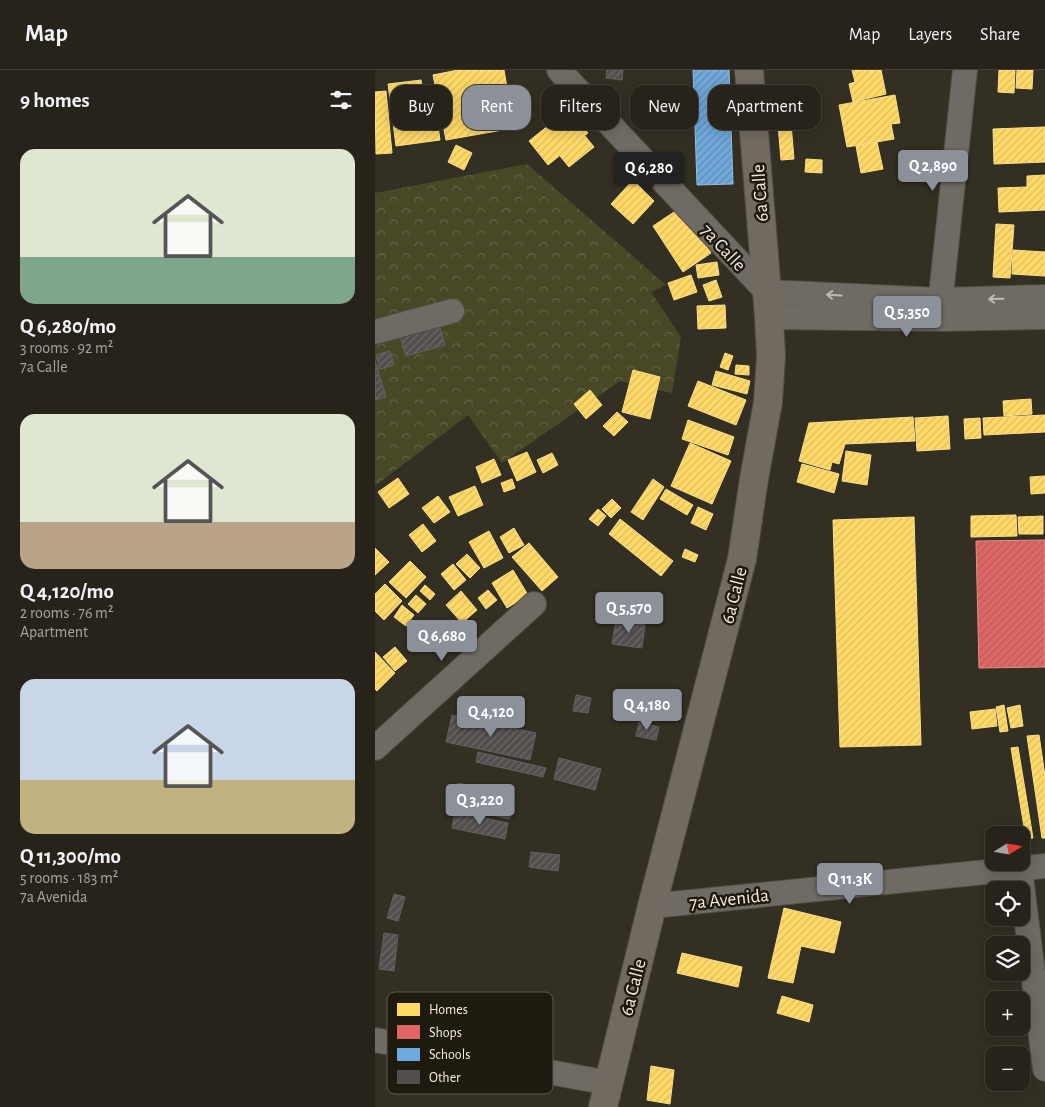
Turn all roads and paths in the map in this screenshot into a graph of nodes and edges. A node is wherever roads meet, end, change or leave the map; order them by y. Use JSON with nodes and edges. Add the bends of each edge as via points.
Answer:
{"nodes":[{"id":1,"x":559,"y":70,"type":"edge"},
{"id":2,"x":749,"y":70,"type":"edge"},
{"id":3,"x":965,"y":70,"type":"edge"},
{"id":4,"x":1045,"y":297,"type":"edge"},
{"id":5,"x":768,"y":305,"type":"junction"},
{"id":6,"x":940,"y":310,"type":"junction"},
{"id":7,"x":453,"y":311,"type":"dead end"},
{"id":8,"x":1045,"y":317,"type":"edge"},
{"id":9,"x":375,"y":332,"type":"edge"},
{"id":10,"x":534,"y":604,"type":"dead end"},
{"id":11,"x":375,"y":748,"type":"edge"},
{"id":12,"x":1045,"y":866,"type":"edge"},
{"id":13,"x":1030,"y":868,"type":"edge"},
{"id":14,"x":999,"y":871,"type":"edge"},
{"id":15,"x":1019,"y":871,"type":"edge"},
{"id":16,"x":652,"y":906,"type":"junction"},
{"id":17,"x":1045,"y":1069,"type":"edge"},
{"id":18,"x":553,"y":1082,"type":"edge"},
{"id":19,"x":606,"y":1095,"type":"edge"}],
"edges":[{"from":1,"to":5,"type":"street","name":"7a Calle"},
{"from":2,"to":5,"type":"main road","name":"6a Calle"},
{"from":3,"to":6,"type":"street"},
{"from":4,"to":6,"type":"street","one_way":true},
{"from":5,"to":6,"type":"street"},
{"from":5,"to":16,"type":"main road","name":"6a Calle","via":[[771,356],[768,402],[742,559]]},
{"from":6,"to":8,"type":"street"},
{"from":7,"to":9,"type":"street"},
{"from":10,"to":11,"type":"street"},
{"from":12,"to":13,"type":"street","name":"7a Avenida"},
{"from":14,"to":16,"type":"street","name":"7a Avenida"},
{"from":15,"to":17,"type":"street"},
{"from":16,"to":19,"type":"main road","name":"6a Calle"},
{"from":18,"to":19,"type":"street"}]}
